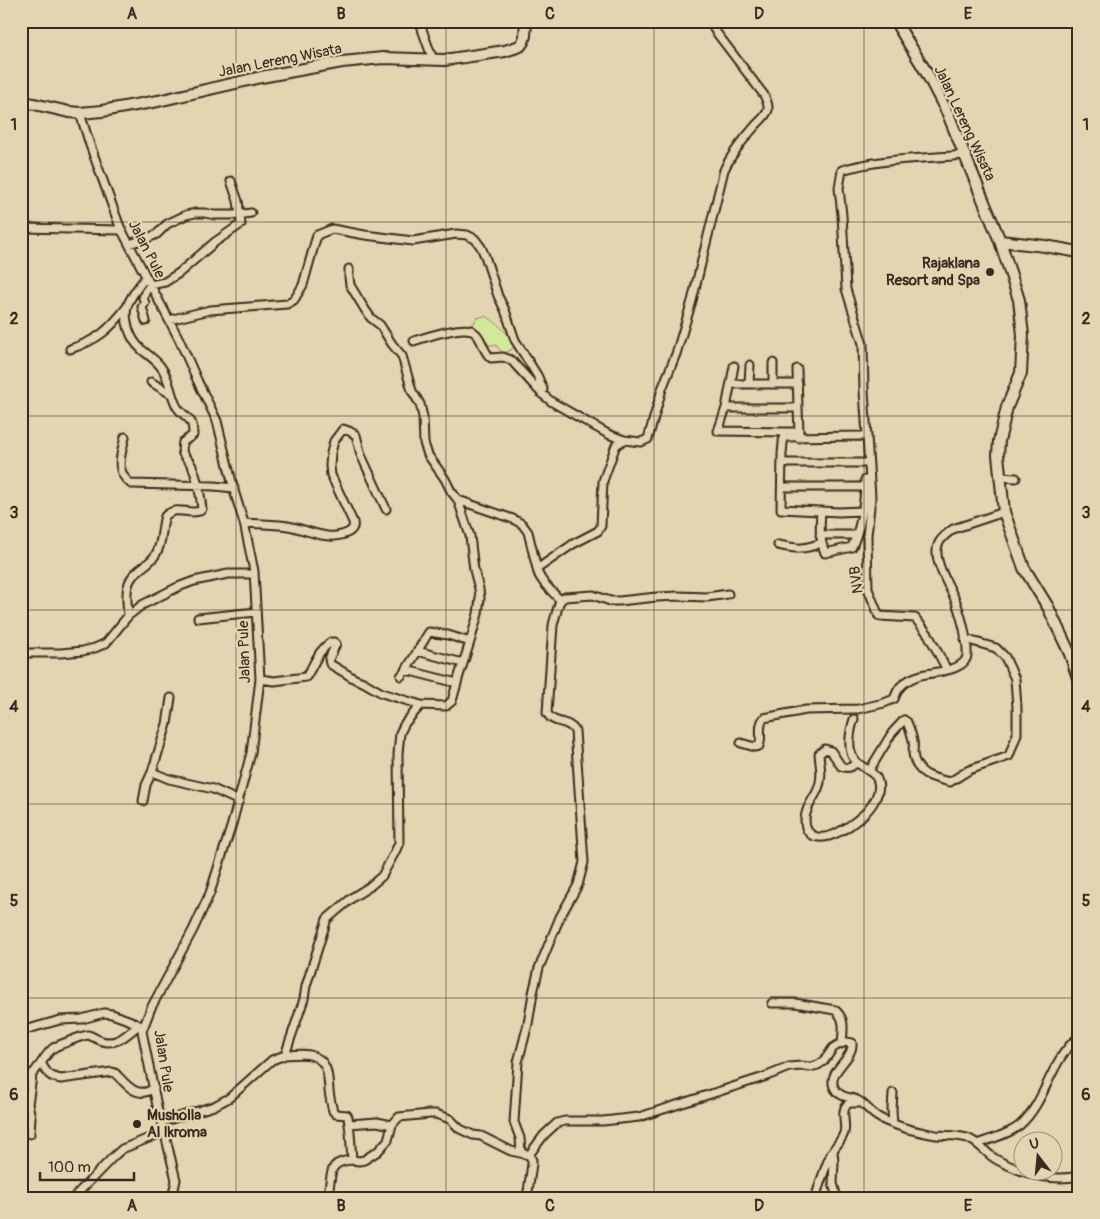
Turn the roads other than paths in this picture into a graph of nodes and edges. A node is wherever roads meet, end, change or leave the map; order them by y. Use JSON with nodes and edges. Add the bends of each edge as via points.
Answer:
{"nodes":[{"id":1,"x":419,"y":21,"type":"edge"},
{"id":2,"x":526,"y":21,"type":"edge"},
{"id":3,"x":709,"y":21,"type":"edge"},
{"id":4,"x":895,"y":21,"type":"edge"},
{"id":5,"x":433,"y":60,"type":"junction"},
{"id":6,"x":21,"y":101,"type":"edge"},
{"id":7,"x":80,"y":113,"type":"junction"},
{"id":8,"x":964,"y":155,"type":"junction"},
{"id":9,"x":232,"y":181,"type":"dead end"},
{"id":10,"x":251,"y":213,"type":"dead end"},
{"id":11,"x":240,"y":215,"type":"junction"},
{"id":12,"x":21,"y":228,"type":"edge"},
{"id":13,"x":121,"y":230,"type":"junction"},
{"id":14,"x":1000,"y":241,"type":"junction"},
{"id":15,"x":129,"y":244,"type":"junction"},
{"id":16,"x":1079,"y":252,"type":"edge"},
{"id":17,"x":349,"y":270,"type":"dead end"},
{"id":18,"x":146,"y":277,"type":"junction"},
{"id":19,"x":150,"y":285,"type":"junction"},
{"id":20,"x":127,"y":307,"type":"junction"},
{"id":21,"x":169,"y":320,"type":"junction"},
{"id":22,"x":146,"y":321,"type":"dead end"},
{"id":23,"x":414,"y":341,"type":"dead end"},
{"id":24,"x":70,"y":348,"type":"dead end"},
{"id":25,"x":773,"y":363,"type":"dead end"},
{"id":26,"x":750,"y":365,"type":"dead end"},
{"id":27,"x":734,"y":366,"type":"dead end"},
{"id":28,"x":797,"y":369,"type":"dead end"},
{"id":29,"x":151,"y":382,"type":"dead end"},
{"id":30,"x":732,"y":384,"type":"junction"},
{"id":31,"x":750,"y":384,"type":"junction"},
{"id":32,"x":774,"y":384,"type":"junction"},
{"id":33,"x":798,"y":384,"type":"junction"},
{"id":34,"x":171,"y":394,"type":"junction"},
{"id":35,"x":542,"y":394,"type":"junction"},
{"id":36,"x":726,"y":408,"type":"junction"},
{"id":37,"x":798,"y":408,"type":"junction"},
{"id":38,"x":866,"y":420,"type":"junction"},
{"id":39,"x":785,"y":435,"type":"junction"},
{"id":40,"x":799,"y":435,"type":"junction"},
{"id":41,"x":863,"y":436,"type":"junction"},
{"id":42,"x":125,"y":437,"type":"dead end"},
{"id":43,"x":624,"y":440,"type":"junction"},
{"id":44,"x":782,"y":463,"type":"junction"},
{"id":45,"x":865,"y":464,"type":"junction"},
{"id":46,"x":1000,"y":477,"type":"junction"},
{"id":47,"x":1016,"y":478,"type":"dead end"},
{"id":48,"x":198,"y":486,"type":"junction"},
{"id":49,"x":782,"y":487,"type":"junction"},
{"id":50,"x":865,"y":487,"type":"junction"},
{"id":51,"x":234,"y":488,"type":"junction"},
{"id":52,"x":458,"y":500,"type":"junction"},
{"id":53,"x":386,"y":509,"type":"dead end"},
{"id":54,"x":821,"y":511,"type":"junction"},
{"id":55,"x":862,"y":511,"type":"junction"},
{"id":56,"x":1004,"y":512,"type":"junction"},
{"id":57,"x":244,"y":524,"type":"junction"},
{"id":58,"x":856,"y":535,"type":"junction"},
{"id":59,"x":820,"y":539,"type":"junction"},
{"id":60,"x":778,"y":545,"type":"dead end"},
{"id":61,"x":536,"y":569,"type":"junction"},
{"id":62,"x":254,"y":574,"type":"junction"},
{"id":63,"x":728,"y":594,"type":"dead end"},
{"id":64,"x":560,"y":600,"type":"junction"},
{"id":65,"x":256,"y":612,"type":"junction"},
{"id":66,"x":128,"y":616,"type":"junction"},
{"id":67,"x":198,"y":618,"type":"dead end"},
{"id":68,"x":965,"y":639,"type":"junction"},
{"id":69,"x":470,"y":642,"type":"junction"},
{"id":70,"x":417,"y":651,"type":"junction"},
{"id":71,"x":21,"y":652,"type":"edge"},
{"id":72,"x":463,"y":663,"type":"junction"},
{"id":73,"x":947,"y":670,"type":"junction"},
{"id":74,"x":260,"y":679,"type":"junction"},
{"id":75,"x":1079,"y":681,"type":"edge"},
{"id":76,"x":457,"y":683,"type":"junction"},
{"id":77,"x":171,"y":698,"type":"dead end"},
{"id":78,"x":421,"y":705,"type":"junction"},
{"id":79,"x":854,"y":719,"type":"dead end"},
{"id":80,"x":741,"y":743,"type":"dead end"},
{"id":81,"x":856,"y":762,"type":"junction"},
{"id":82,"x":869,"y":771,"type":"junction"},
{"id":83,"x":152,"y":772,"type":"junction"},
{"id":84,"x":239,"y":800,"type":"junction"},
{"id":85,"x":143,"y":801,"type":"dead end"},
{"id":86,"x":772,"y":1003,"type":"dead end"},
{"id":87,"x":141,"y":1028,"type":"junction"},
{"id":88,"x":21,"y":1031,"type":"edge"},
{"id":89,"x":1079,"y":1037,"type":"edge"},
{"id":90,"x":842,"y":1043,"type":"junction"},
{"id":91,"x":285,"y":1055,"type":"junction"},
{"id":92,"x":41,"y":1063,"type":"junction"},
{"id":93,"x":32,"y":1074,"type":"junction"},
{"id":94,"x":21,"y":1083,"type":"edge"},
{"id":95,"x":154,"y":1088,"type":"junction"},
{"id":96,"x":893,"y":1093,"type":"dead end"},
{"id":97,"x":862,"y":1103,"type":"junction"},
{"id":98,"x":28,"y":1104,"type":"junction"},
{"id":99,"x":21,"y":1109,"type":"edge"},
{"id":100,"x":162,"y":1122,"type":"junction"},
{"id":101,"x":349,"y":1124,"type":"junction"},
{"id":102,"x":893,"y":1124,"type":"junction"},
{"id":103,"x":392,"y":1125,"type":"junction"},
{"id":104,"x":164,"y":1132,"type":"junction"},
{"id":105,"x":30,"y":1134,"type":"dead end"},
{"id":106,"x":977,"y":1144,"type":"junction"},
{"id":107,"x":833,"y":1151,"type":"junction"},
{"id":108,"x":525,"y":1154,"type":"junction"},
{"id":109,"x":352,"y":1160,"type":"junction"},
{"id":110,"x":1012,"y":1167,"type":"edge"},
{"id":111,"x":1079,"y":1176,"type":"edge"},
{"id":112,"x":1062,"y":1178,"type":"edge"},
{"id":113,"x":73,"y":1198,"type":"edge"},
{"id":114,"x":172,"y":1198,"type":"edge"},
{"id":115,"x":326,"y":1198,"type":"edge"},
{"id":116,"x":527,"y":1198,"type":"edge"},
{"id":117,"x":815,"y":1198,"type":"edge"},
{"id":118,"x":837,"y":1198,"type":"edge"}],
"edges":[{"from":1,"to":5,"type":"street"},
{"from":2,"to":5,"type":"main road","name":"Jalan Lereng Wisata","via":[[525,36],[520,46],[505,51]]},
{"from":3,"to":43,"type":"street","via":[[764,95],[768,107],[766,116],[730,158],[724,170],[692,301],[650,435],[645,441]]},
{"from":4,"to":8,"type":"main road","name":"Jalan Lereng Wisata","via":[[948,114]]},
{"from":5,"to":7,"type":"main road","name":"Jalan Lereng Wisata","via":[[384,58],[342,62],[158,101]]},
{"from":6,"to":7,"type":"main road","name":"Jalan Lereng Wisata"},
{"from":7,"to":13,"type":"street","name":"Jalan Pule"},
{"from":8,"to":14,"type":"main road","name":"Jalan Lereng Wisata"},
{"from":8,"to":38,"type":"street","via":[[883,161],[842,170],[839,188],[846,289],[863,344]]},
{"from":9,"to":11,"type":"street"},
{"from":10,"to":11,"type":"street"},
{"from":11,"to":15,"type":"street","via":[[195,213],[168,224],[158,234]]},
{"from":11,"to":19,"type":"street","via":[[241,224],[179,273],[165,282]]},
{"from":12,"to":13,"type":"street"},
{"from":13,"to":15,"type":"street","name":"Jalan Pule"},
{"from":14,"to":16,"type":"main road"},
{"from":14,"to":46,"type":"main road","name":"Jalan Lereng Wisata","via":[[1019,300],[1022,335],[1021,373],[1007,407],[999,441]]},
{"from":15,"to":18,"type":"street","name":"Jalan Pule"},
{"from":17,"to":52,"type":"street","via":[[350,285],[360,302],[402,356],[412,391],[420,404],[428,455]]},
{"from":18,"to":19,"type":"street","name":"Jalan Pule"},
{"from":18,"to":20,"type":"street"},
{"from":19,"to":21,"type":"street","name":"Jalan Pule"},
{"from":19,"to":22,"type":"street","via":[[143,298]]},
{"from":20,"to":24,"type":"street","via":[[102,334]]},
{"from":20,"to":34,"type":"street","via":[[128,330],[133,340],[163,369]]},
{"from":21,"to":35,"type":"street","via":[[210,310],[288,304],[303,285],[317,235],[332,229],[413,240],[467,235],[481,247],[515,340],[537,375]]},
{"from":21,"to":51,"type":"street","name":"Jalan Pule","via":[[217,421]]},
{"from":23,"to":35,"type":"street","via":[[441,333],[474,332],[491,358],[511,360]]},
{"from":25,"to":32,"type":"street"},
{"from":26,"to":31,"type":"street"},
{"from":27,"to":30,"type":"street"},
{"from":28,"to":33,"type":"street"},
{"from":29,"to":34,"type":"street"},
{"from":30,"to":31,"type":"street"},
{"from":30,"to":36,"type":"street"},
{"from":31,"to":32,"type":"street"},
{"from":32,"to":33,"type":"street"},
{"from":33,"to":37,"type":"street"},
{"from":34,"to":48,"type":"street","via":[[193,424],[193,435],[183,442],[181,450],[192,464]]},
{"from":35,"to":43,"type":"street","via":[[608,434]]},
{"from":36,"to":37,"type":"street"},
{"from":36,"to":39,"type":"street","via":[[718,431]]},
{"from":37,"to":40,"type":"street"},
{"from":38,"to":41,"type":"street"},
{"from":38,"to":73,"type":"street","name":"NVB","via":[[871,497],[867,536],[868,589],[880,616],[915,618],[928,634]]},
{"from":39,"to":40,"type":"street"},
{"from":39,"to":44,"type":"street"},
{"from":40,"to":41,"type":"street"},
{"from":41,"to":45,"type":"street"},
{"from":42,"to":48,"type":"street","via":[[120,469],[122,476],[131,484]]},
{"from":43,"to":61,"type":"street","via":[[616,445],[603,480],[598,531]]},
{"from":44,"to":45,"type":"street"},
{"from":44,"to":49,"type":"street"},
{"from":45,"to":50,"type":"street"},
{"from":46,"to":47,"type":"street"},
{"from":46,"to":56,"type":"main road","name":"Jalan Lereng Wisata"},
{"from":48,"to":51,"type":"street"},
{"from":48,"to":66,"type":"street","via":[[200,511],[175,510],[165,516],[157,553],[131,577]]},
{"from":49,"to":50,"type":"street"},
{"from":49,"to":54,"type":"street","via":[[782,509]]},
{"from":50,"to":55,"type":"street"},
{"from":51,"to":57,"type":"street","name":"Jalan Pule"},
{"from":52,"to":61,"type":"street","via":[[522,524],[528,532]]},
{"from":52,"to":69,"type":"street","via":[[470,536],[480,598]]},
{"from":53,"to":57,"type":"street","via":[[361,455],[356,435],[343,429],[334,441],[330,466],[353,522],[352,530],[340,536],[289,526]]},
{"from":54,"to":55,"type":"street"},
{"from":54,"to":59,"type":"street"},
{"from":55,"to":58,"type":"street"},
{"from":56,"to":68,"type":"street","via":[[954,529],[938,544],[937,556],[956,601]]},
{"from":56,"to":75,"type":"main road","name":"Jalan Lereng Wisata","via":[[1024,568],[1048,607]]},
{"from":57,"to":62,"type":"street","name":"Jalan Pule"},
{"from":58,"to":59,"type":"street"},
{"from":58,"to":59,"type":"street","via":[[852,547],[825,553]]},
{"from":59,"to":60,"type":"street","via":[[806,548]]},
{"from":61,"to":64,"type":"street"},
{"from":62,"to":65,"type":"street","name":"Jalan Pule"},
{"from":62,"to":66,"type":"street","via":[[228,574],[194,581],[142,605]]},
{"from":63,"to":64,"type":"street","via":[[619,601],[593,595]]},
{"from":64,"to":108,"type":"street","via":[[553,625],[547,713],[552,720],[569,724],[575,731],[584,862],[578,885],[538,968],[518,1062],[514,1122]]},
{"from":65,"to":67,"type":"street"},
{"from":65,"to":74,"type":"street","name":"Jalan Pule"},
{"from":66,"to":71,"type":"street","via":[[112,637],[96,648],[61,653]]},
{"from":68,"to":73,"type":"street","via":[[967,659]]},
{"from":68,"to":82,"type":"street","via":[[996,648],[1005,657],[1015,679],[1017,734],[1009,756],[968,770],[950,782],[934,779],[920,771],[916,764],[913,741],[904,720],[892,733]]},
{"from":69,"to":70,"type":"street","via":[[429,632]]},
{"from":69,"to":72,"type":"street"},
{"from":70,"to":72,"type":"street"},
{"from":70,"to":76,"type":"street","via":[[403,673]]},
{"from":72,"to":76,"type":"street"},
{"from":73,"to":80,"type":"street","via":[[921,675],[902,684],[894,699],[884,703],[858,709],[806,710],[764,718],[760,724],[759,746]]},
{"from":74,"to":78,"type":"street","via":[[274,681],[306,677],[322,648],[334,642],[330,664],[382,693]]},
{"from":74,"to":84,"type":"street","name":"Jalan Pule","via":[[251,753]]},
{"from":76,"to":78,"type":"street","via":[[452,701],[446,706]]},
{"from":77,"to":83,"type":"street","via":[[167,724]]},
{"from":78,"to":91,"type":"street","via":[[400,733],[399,843],[396,852],[382,876],[326,919]]},
{"from":79,"to":81,"type":"street","via":[[850,747]]},
{"from":81,"to":82,"type":"street"},
{"from":81,"to":82,"type":"street","via":[[853,767],[844,768],[831,751],[825,749],[819,754],[822,770],[819,787],[804,819],[812,837],[839,832],[864,814],[873,803],[879,787],[877,779]]},
{"from":83,"to":84,"type":"street","via":[[213,789]]},
{"from":83,"to":85,"type":"street"},
{"from":84,"to":87,"type":"street","name":"Jalan Pule","via":[[210,893]]},
{"from":86,"to":90,"type":"street","via":[[795,1003],[835,1010],[844,1023]]},
{"from":87,"to":88,"type":"street","via":[[104,1012]]},
{"from":87,"to":92,"type":"street","via":[[116,1042],[83,1036],[58,1045]]},
{"from":87,"to":95,"type":"street","name":"Jalan Pule"},
{"from":89,"to":106,"type":"street","via":[[1062,1055],[1026,1119],[1019,1126]]},
{"from":90,"to":97,"type":"street","via":[[850,1042],[852,1046],[836,1072],[834,1089]]},
{"from":90,"to":108,"type":"street","via":[[818,1065],[789,1067],[639,1117],[557,1123]]},
{"from":91,"to":100,"type":"street","via":[[272,1060],[229,1098]]},
{"from":91,"to":101,"type":"street","via":[[308,1054],[322,1063],[329,1077],[332,1111],[347,1115]]},
{"from":92,"to":93,"type":"street"},
{"from":92,"to":95,"type":"street","via":[[47,1074],[58,1079],[112,1072],[137,1092]]},
{"from":93,"to":94,"type":"street"},
{"from":93,"to":98,"type":"street"},
{"from":95,"to":100,"type":"street","name":"Jalan Pule"},
{"from":96,"to":102,"type":"street"},
{"from":97,"to":102,"type":"street"},
{"from":97,"to":107,"type":"street","via":[[849,1103],[845,1107],[844,1133]]},
{"from":98,"to":99,"type":"street"},
{"from":98,"to":105,"type":"street"},
{"from":100,"to":104,"type":"street","name":"Jalan Pule"},
{"from":101,"to":103,"type":"street","via":[[377,1122]]},
{"from":101,"to":109,"type":"street"},
{"from":102,"to":106,"type":"street","via":[[919,1132],[966,1138]]},
{"from":103,"to":108,"type":"street","via":[[400,1117],[436,1114],[450,1119],[473,1135]]},
{"from":103,"to":109,"type":"street","via":[[388,1140],[378,1151],[364,1160]]},
{"from":104,"to":113,"type":"street","via":[[122,1149]]},
{"from":104,"to":114,"type":"street","name":"Jalan Pule","via":[[176,1180]]},
{"from":106,"to":110,"type":"street"},
{"from":107,"to":117,"type":"street"},
{"from":107,"to":118,"type":"street","via":[[833,1183]]},
{"from":108,"to":116,"type":"street","via":[[532,1160]]},
{"from":109,"to":115,"type":"street","via":[[340,1162],[332,1168]]},
{"from":111,"to":112,"type":"street"}]}
